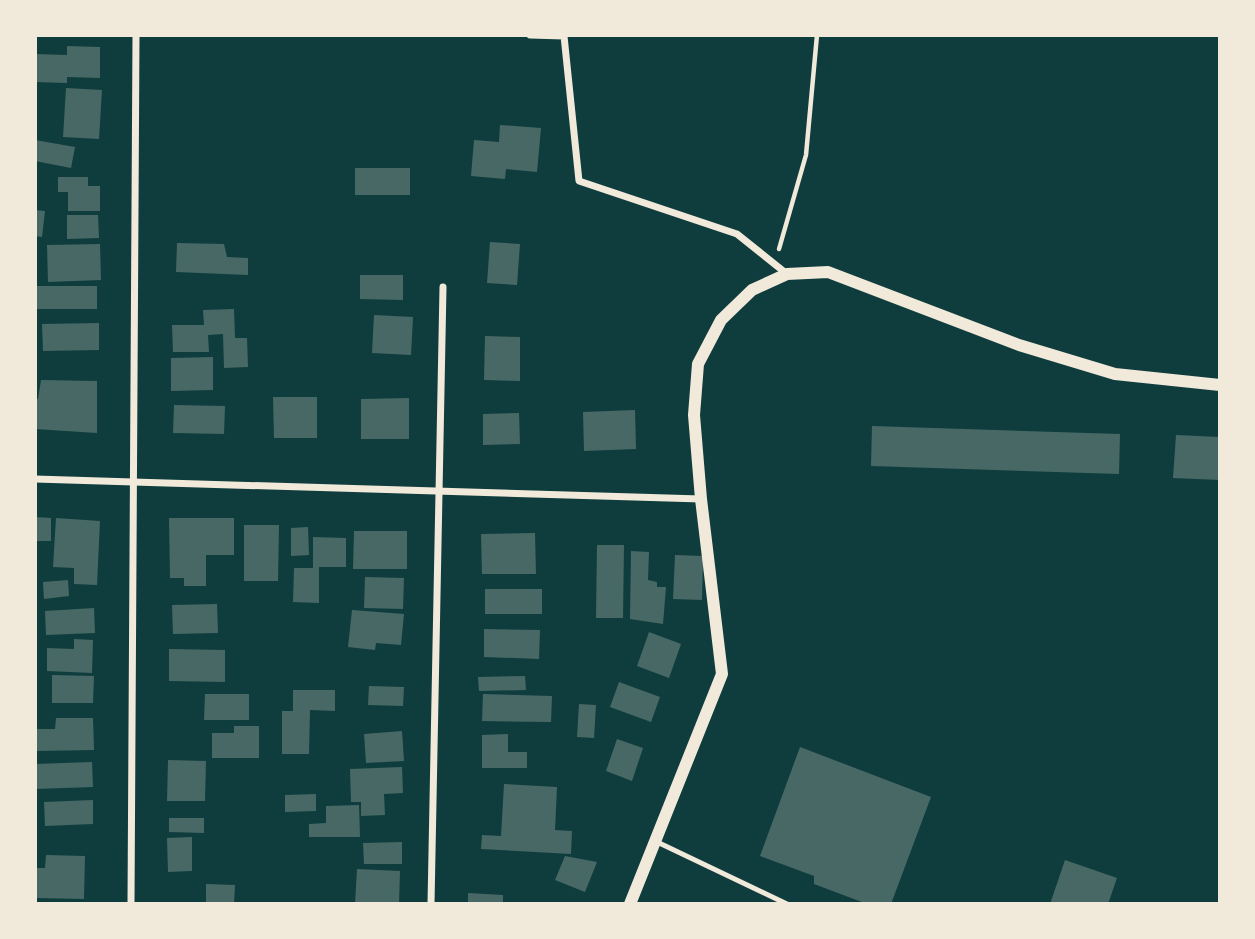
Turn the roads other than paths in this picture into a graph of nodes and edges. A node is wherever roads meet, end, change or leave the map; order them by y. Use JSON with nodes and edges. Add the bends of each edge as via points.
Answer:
{"nodes":[{"id":1,"x":136,"y":35,"type":"edge"},
{"id":2,"x":530,"y":35,"type":"edge"},
{"id":3,"x":788,"y":274,"type":"junction"},
{"id":4,"x":443,"y":287,"type":"dead end"},
{"id":5,"x":1220,"y":385,"type":"edge"},
{"id":6,"x":35,"y":479,"type":"edge"},
{"id":7,"x":134,"y":482,"type":"junction"},
{"id":8,"x":439,"y":491,"type":"junction"},
{"id":9,"x":701,"y":499,"type":"junction"},
{"id":10,"x":655,"y":842,"type":"junction"},
{"id":11,"x":131,"y":904,"type":"edge"},
{"id":12,"x":430,"y":904,"type":"edge"},
{"id":13,"x":630,"y":904,"type":"edge"},
{"id":14,"x":787,"y":904,"type":"edge"}],
"edges":[{"from":1,"to":7,"type":"street"},
{"from":2,"to":3,"type":"street","via":[[564,36],[579,181],[737,234]]},
{"from":3,"to":5,"type":"street","via":[[828,272],[1019,345],[1115,374]]},
{"from":3,"to":9,"type":"street","via":[[751,290],[721,320],[698,364],[694,415]]},
{"from":4,"to":8,"type":"street"},
{"from":6,"to":7,"type":"street"},
{"from":7,"to":8,"type":"street"},
{"from":7,"to":11,"type":"street"},
{"from":8,"to":9,"type":"street"},
{"from":8,"to":12,"type":"street"},
{"from":9,"to":10,"type":"street","via":[[722,674]]},
{"from":10,"to":13,"type":"street"},
{"from":10,"to":14,"type":"lane"}]}
